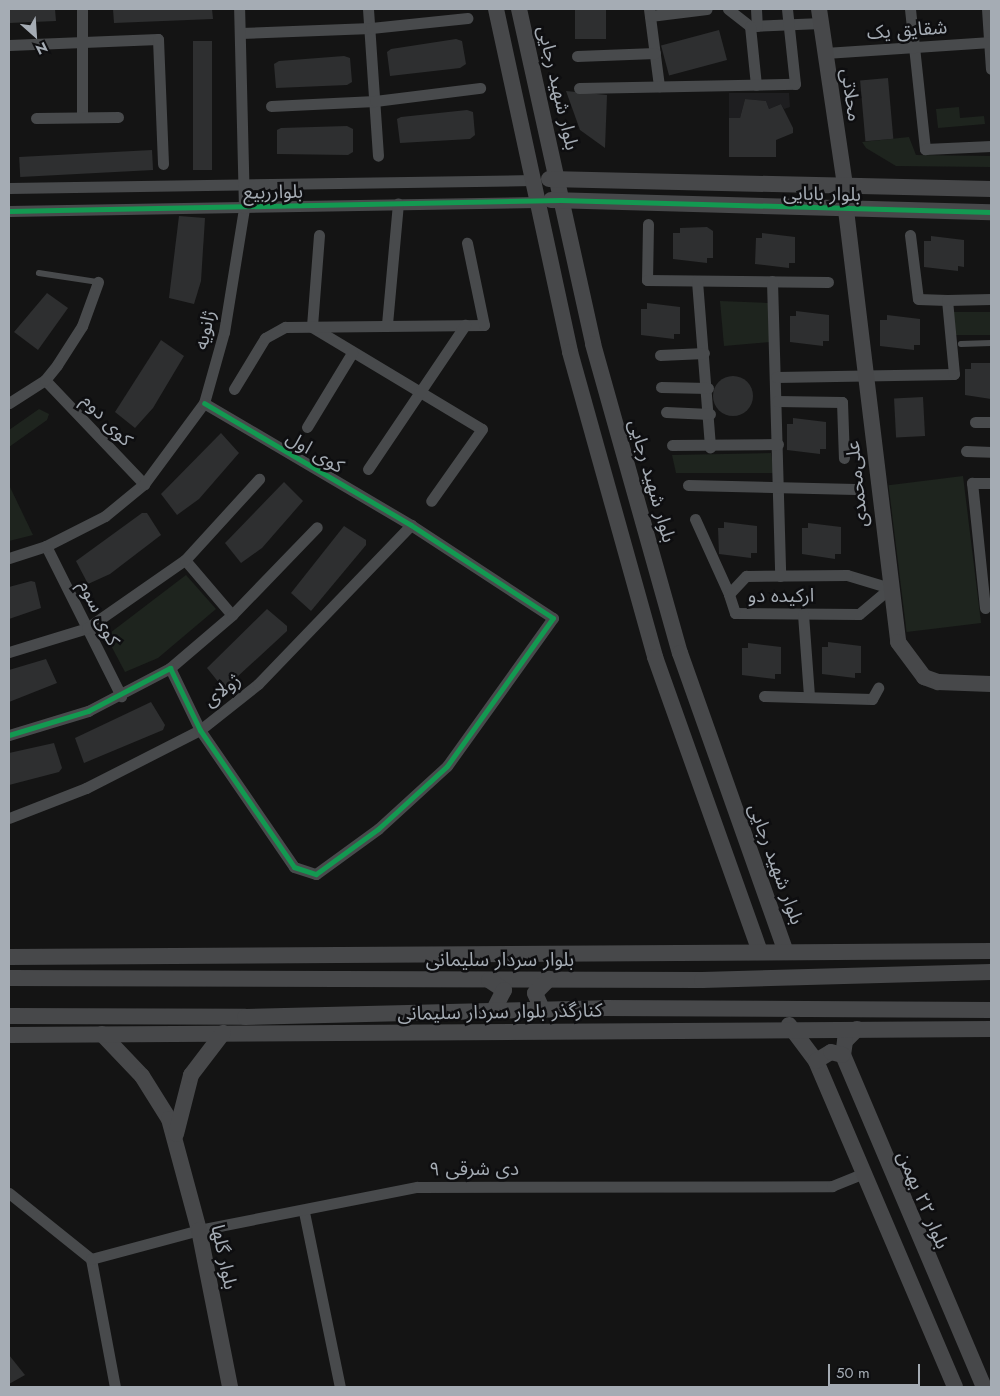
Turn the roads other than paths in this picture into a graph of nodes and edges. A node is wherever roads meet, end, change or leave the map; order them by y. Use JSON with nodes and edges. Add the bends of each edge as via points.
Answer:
{"nodes":[{"id":1,"x":82,"y":9,"type":"edge"},
{"id":2,"x":240,"y":9,"type":"edge"},
{"id":3,"x":368,"y":9,"type":"edge"},
{"id":4,"x":496,"y":9,"type":"edge"},
{"id":5,"x":519,"y":9,"type":"edge"},
{"id":6,"x":707,"y":9,"type":"edge"},
{"id":7,"x":728,"y":9,"type":"edge"},
{"id":8,"x":756,"y":9,"type":"edge"},
{"id":9,"x":787,"y":9,"type":"edge"},
{"id":10,"x":910,"y":9,"type":"edge"},
{"id":11,"x":987,"y":9,"type":"edge"},
{"id":12,"x":650,"y":13,"type":"edge"},
{"id":13,"x":820,"y":16,"type":"edge"},
{"id":14,"x":467,"y":18,"type":"dead end"},
{"id":15,"x":789,"y":24,"type":"junction"},
{"id":16,"x":754,"y":26,"type":"junction"},
{"id":17,"x":371,"y":28,"type":"junction"},
{"id":18,"x":240,"y":33,"type":"junction"},
{"id":19,"x":82,"y":42,"type":"junction"},
{"id":20,"x":991,"y":42,"type":"edge"},
{"id":21,"x":9,"y":45,"type":"edge"},
{"id":22,"x":914,"y":47,"type":"junction"},
{"id":23,"x":655,"y":53,"type":"junction"},
{"id":24,"x":825,"y":53,"type":"junction"},
{"id":25,"x":577,"y":56,"type":"dead end"},
{"id":26,"x":991,"y":69,"type":"edge"},
{"id":27,"x":756,"y":85,"type":"junction"},
{"id":28,"x":659,"y":86,"type":"junction"},
{"id":29,"x":480,"y":88,"type":"dead end"},
{"id":30,"x":579,"y":88,"type":"dead end"},
{"id":31,"x":375,"y":101,"type":"junction"},
{"id":32,"x":271,"y":106,"type":"dead end"},
{"id":33,"x":82,"y":116,"type":"junction"},
{"id":34,"x":118,"y":117,"type":"dead end"},
{"id":35,"x":36,"y":118,"type":"dead end"},
{"id":36,"x":991,"y":146,"type":"edge"},
{"id":37,"x":378,"y":156,"type":"dead end"},
{"id":38,"x":162,"y":164,"type":"dead end"},
{"id":39,"x":558,"y":178,"type":"junction"},
{"id":40,"x":533,"y":180,"type":"junction"},
{"id":41,"x":600,"y":180,"type":"junction"},
{"id":42,"x":500,"y":181,"type":"junction"},
{"id":43,"x":244,"y":184,"type":"junction"},
{"id":44,"x":844,"y":186,"type":"junction"},
{"id":45,"x":9,"y":188,"type":"edge"},
{"id":46,"x":991,"y":188,"type":"edge"},
{"id":47,"x":561,"y":200,"type":"junction"},
{"id":48,"x":599,"y":201,"type":"junction"},
{"id":49,"x":500,"y":202,"type":"junction"},
{"id":50,"x":538,"y":202,"type":"junction"},
{"id":51,"x":398,"y":204,"type":"junction"},
{"id":52,"x":244,"y":208,"type":"junction"},
{"id":53,"x":846,"y":210,"type":"junction"},
{"id":54,"x":9,"y":211,"type":"edge"},
{"id":55,"x":991,"y":212,"type":"edge"},
{"id":56,"x":648,"y":224,"type":"dead end"},
{"id":57,"x":319,"y":235,"type":"dead end"},
{"id":58,"x":910,"y":235,"type":"dead end"},
{"id":59,"x":467,"y":243,"type":"dead end"},
{"id":60,"x":39,"y":273,"type":"dead end"},
{"id":61,"x":697,"y":281,"type":"junction"},
{"id":62,"x":772,"y":281,"type":"junction"},
{"id":63,"x":98,"y":282,"type":"joint"},
{"id":64,"x":828,"y":282,"type":"dead end"},
{"id":65,"x":991,"y":299,"type":"edge"},
{"id":66,"x":947,"y":300,"type":"junction"},
{"id":67,"x":387,"y":324,"type":"junction"},
{"id":68,"x":465,"y":324,"type":"junction"},
{"id":69,"x":312,"y":327,"type":"junction"},
{"id":70,"x":991,"y":343,"type":"edge"},
{"id":71,"x":961,"y":344,"type":"dead end"},
{"id":72,"x":352,"y":353,"type":"junction"},
{"id":73,"x":704,"y":353,"type":"junction"},
{"id":74,"x":660,"y":356,"type":"dead end"},
{"id":75,"x":776,"y":377,"type":"junction"},
{"id":76,"x":866,"y":377,"type":"junction"},
{"id":77,"x":45,"y":380,"type":"junction"},
{"id":78,"x":661,"y":387,"type":"dead end"},
{"id":79,"x":234,"y":388,"type":"dead end"},
{"id":80,"x":708,"y":388,"type":"junction"},
{"id":81,"x":417,"y":393,"type":"junction"},
{"id":82,"x":777,"y":402,"type":"junction"},
{"id":83,"x":9,"y":403,"type":"edge"},
{"id":84,"x":204,"y":403,"type":"junction"},
{"id":85,"x":666,"y":412,"type":"dead end"},
{"id":86,"x":710,"y":414,"type":"junction"},
{"id":87,"x":975,"y":422,"type":"dead end"},
{"id":88,"x":991,"y":422,"type":"edge"},
{"id":89,"x":307,"y":427,"type":"dead end"},
{"id":90,"x":778,"y":444,"type":"junction"},
{"id":91,"x":672,"y":445,"type":"dead end"},
{"id":92,"x":710,"y":447,"type":"junction"},
{"id":93,"x":966,"y":452,"type":"dead end"},
{"id":94,"x":991,"y":452,"type":"edge"},
{"id":95,"x":844,"y":458,"type":"dead end"},
{"id":96,"x":368,"y":469,"type":"dead end"},
{"id":97,"x":260,"y":479,"type":"dead end"},
{"id":98,"x":991,"y":483,"type":"edge"},
{"id":99,"x":144,"y":484,"type":"junction"},
{"id":100,"x":688,"y":485,"type":"dead end"},
{"id":101,"x":855,"y":489,"type":"dead end"},
{"id":102,"x":778,"y":490,"type":"junction"},
{"id":103,"x":431,"y":501,"type":"dead end"},
{"id":104,"x":695,"y":519,"type":"dead end"},
{"id":105,"x":411,"y":524,"type":"junction"},
{"id":106,"x":317,"y":527,"type":"dead end"},
{"id":107,"x":46,"y":546,"type":"junction"},
{"id":108,"x":9,"y":558,"type":"edge"},
{"id":109,"x":185,"y":560,"type":"junction"},
{"id":110,"x":780,"y":576,"type":"junction"},
{"id":111,"x":890,"y":588,"type":"junction"},
{"id":112,"x":729,"y":594,"type":"junction"},
{"id":113,"x":985,"y":608,"type":"dead end"},
{"id":114,"x":803,"y":614,"type":"junction"},
{"id":115,"x":232,"y":615,"type":"junction"},
{"id":116,"x":87,"y":628,"type":"junction"},
{"id":117,"x":9,"y":652,"type":"edge"},
{"id":118,"x":170,"y":668,"type":"junction"},
{"id":119,"x":991,"y":684,"type":"edge"},
{"id":120,"x":878,"y":688,"type":"dead end"},
{"id":121,"x":121,"y":696,"type":"junction"},
{"id":122,"x":764,"y":696,"type":"dead end"},
{"id":123,"x":809,"y":696,"type":"junction"},
{"id":124,"x":200,"y":730,"type":"junction"},
{"id":125,"x":9,"y":735,"type":"edge"},
{"id":126,"x":9,"y":818,"type":"edge"},
{"id":127,"x":747,"y":841,"type":"junction"},
{"id":128,"x":722,"y":846,"type":"junction"},
{"id":129,"x":991,"y":951,"type":"edge"},
{"id":130,"x":760,"y":952,"type":"junction"},
{"id":131,"x":786,"y":952,"type":"junction"},
{"id":132,"x":233,"y":956,"type":"junction"},
{"id":133,"x":9,"y":957,"type":"edge"},
{"id":134,"x":991,"y":972,"type":"edge"},
{"id":135,"x":9,"y":978,"type":"edge"},
{"id":136,"x":233,"y":978,"type":"junction"},
{"id":137,"x":489,"y":980,"type":"junction"},
{"id":138,"x":549,"y":980,"type":"junction"},
{"id":139,"x":542,"y":1009,"type":"junction"},
{"id":140,"x":756,"y":1009,"type":"junction"},
{"id":141,"x":494,"y":1010,"type":"junction"},
{"id":142,"x":991,"y":1010,"type":"edge"},
{"id":143,"x":9,"y":1016,"type":"edge"},
{"id":144,"x":857,"y":1029,"type":"junction"},
{"id":145,"x":991,"y":1029,"type":"edge"},
{"id":146,"x":796,"y":1031,"type":"junction"},
{"id":147,"x":223,"y":1033,"type":"junction"},
{"id":148,"x":102,"y":1034,"type":"junction"},
{"id":149,"x":9,"y":1035,"type":"edge"},
{"id":150,"x":843,"y":1055,"type":"junction"},
{"id":151,"x":816,"y":1061,"type":"junction"},
{"id":152,"x":175,"y":1136,"type":"junction"},
{"id":153,"x":862,"y":1174,"type":"junction"},
{"id":154,"x":9,"y":1193,"type":"edge"},
{"id":155,"x":304,"y":1212,"type":"junction"},
{"id":156,"x":199,"y":1230,"type":"junction"},
{"id":157,"x":91,"y":1258,"type":"junction"},
{"id":158,"x":115,"y":1387,"type":"edge"},
{"id":159,"x":230,"y":1387,"type":"edge"},
{"id":160,"x":340,"y":1387,"type":"edge"},
{"id":161,"x":955,"y":1387,"type":"edge"},
{"id":162,"x":984,"y":1387,"type":"edge"}],
"edges":[{"from":1,"to":19,"type":"street"},
{"from":2,"to":18,"type":"street","name":"ژانویه"},
{"from":3,"to":17,"type":"street"},
{"from":4,"to":40,"type":"main road"},
{"from":5,"to":39,"type":"main road","name":"بلوار شهید رجایی"},
{"from":6,"to":12,"type":"street"},
{"from":7,"to":16,"type":"street"},
{"from":8,"to":16,"type":"street"},
{"from":9,"to":15,"type":"street"},
{"from":10,"to":22,"type":"street"},
{"from":11,"to":20,"type":"street"},
{"from":12,"to":23,"type":"street"},
{"from":13,"to":15,"type":"street"},
{"from":13,"to":24,"type":"main road","name":"محلاتی"},
{"from":14,"to":17,"type":"street"},
{"from":15,"to":16,"type":"street"},
{"from":15,"to":27,"type":"street","via":[[795,84]]},
{"from":16,"to":27,"type":"street"},
{"from":17,"to":18,"type":"street"},
{"from":17,"to":31,"type":"street"},
{"from":18,"to":43,"type":"street","name":"ژانویه"},
{"from":19,"to":21,"type":"street"},
{"from":19,"to":33,"type":"street"},
{"from":19,"to":38,"type":"street","via":[[158,39]]},
{"from":20,"to":22,"type":"street","name":"شقایق یک"},
{"from":20,"to":26,"type":"street"},
{"from":22,"to":24,"type":"street","name":"شقایق یک"},
{"from":22,"to":36,"type":"street","via":[[925,149]]},
{"from":23,"to":25,"type":"street"},
{"from":23,"to":28,"type":"street"},
{"from":24,"to":44,"type":"main road","name":"محلاتی"},
{"from":27,"to":28,"type":"street"},
{"from":28,"to":30,"type":"street"},
{"from":29,"to":31,"type":"street"},
{"from":31,"to":32,"type":"street"},
{"from":31,"to":37,"type":"street"},
{"from":33,"to":34,"type":"street"},
{"from":33,"to":35,"type":"street"},
{"from":39,"to":40,"type":"main road","name":"بلوار بابایی"},
{"from":39,"to":41,"type":"main road","name":"بلوار بابایی"},
{"from":39,"to":47,"type":"main road","name":"بلوار شهید رجایی"},
{"from":40,"to":42,"type":"street","name":"بلوارربیع"},
{"from":40,"to":50,"type":"main road"},
{"from":41,"to":44,"type":"main road","name":"بلوار بابایی"},
{"from":41,"to":48,"type":"main road","via":[[594,190]]},
{"from":42,"to":43,"type":"street","name":"بلوارربیع"},
{"from":42,"to":49,"type":"street","via":[[507,192]]},
{"from":43,"to":45,"type":"street","name":"بلوارربیع"},
{"from":43,"to":52,"type":"street","name":"ژانویه"},
{"from":44,"to":46,"type":"main road","name":"بلوار بابایی"},
{"from":47,"to":48,"type":"main road","name":"بلوار بابایی"},
{"from":47,"to":50,"type":"main road","name":"بلوار بابایی"},
{"from":47,"to":127,"type":"main road","name":"بلوار شهید رجایی","via":[[593,344],[680,653]]},
{"from":48,"to":53,"type":"main road","name":"بلوار بابایی"},
{"from":49,"to":50,"type":"street","name":"بلوارربیع"},
{"from":49,"to":51,"type":"street","name":"بلوارربیع"},
{"from":50,"to":128,"type":"main road","via":[[570,352],[655,657]]},
{"from":51,"to":52,"type":"street","name":"بلوارربیع"},
{"from":51,"to":67,"type":"street"},
{"from":52,"to":54,"type":"street","name":"بلوارربیع"},
{"from":52,"to":84,"type":"street","name":"ژانویه","via":[[224,332]]},
{"from":53,"to":55,"type":"main road","name":"بلوار بابایی"},
{"from":53,"to":76,"type":"main road","name":"علی‌محمدی"},
{"from":56,"to":61,"type":"street","via":[[647,280]]},
{"from":57,"to":69,"type":"street"},
{"from":58,"to":66,"type":"street","via":[[918,299]]},
{"from":59,"to":68,"type":"street","via":[[484,325]]},
{"from":60,"to":63,"type":"lane"},
{"from":61,"to":62,"type":"street"},
{"from":61,"to":73,"type":"street"},
{"from":62,"to":64,"type":"street"},
{"from":62,"to":75,"type":"street"},
{"from":63,"to":77,"type":"street","via":[[82,326]]},
{"from":65,"to":66,"type":"street"},
{"from":66,"to":76,"type":"street","via":[[954,374]]},
{"from":67,"to":68,"type":"street"},
{"from":67,"to":69,"type":"street"},
{"from":68,"to":81,"type":"street"},
{"from":69,"to":72,"type":"street"},
{"from":69,"to":79,"type":"street","via":[[285,326],[265,338]]},
{"from":70,"to":71,"type":"lane"},
{"from":72,"to":81,"type":"street"},
{"from":72,"to":89,"type":"street"},
{"from":73,"to":74,"type":"street"},
{"from":73,"to":80,"type":"street"},
{"from":75,"to":76,"type":"street"},
{"from":75,"to":82,"type":"street"},
{"from":76,"to":111,"type":"main road","name":"علی‌محمدی"},
{"from":77,"to":83,"type":"street"},
{"from":77,"to":99,"type":"street","name":"کوی دوم"},
{"from":78,"to":80,"type":"street"},
{"from":80,"to":86,"type":"street"},
{"from":81,"to":96,"type":"street"},
{"from":81,"to":103,"type":"street","via":[[482,429]]},
{"from":82,"to":90,"type":"street"},
{"from":82,"to":95,"type":"street","via":[[842,402]]},
{"from":84,"to":99,"type":"street","name":"ژانویه"},
{"from":84,"to":105,"type":"street","name":"کوی اول"},
{"from":85,"to":86,"type":"street"},
{"from":86,"to":92,"type":"street"},
{"from":87,"to":88,"type":"street"},
{"from":90,"to":92,"type":"street"},
{"from":90,"to":102,"type":"street"},
{"from":91,"to":92,"type":"street"},
{"from":93,"to":94,"type":"street"},
{"from":97,"to":109,"type":"street"},
{"from":98,"to":113,"type":"street","via":[[972,483]]},
{"from":99,"to":107,"type":"street","name":"ژانویه","via":[[105,516]]},
{"from":100,"to":102,"type":"street"},
{"from":101,"to":102,"type":"street"},
{"from":102,"to":110,"type":"street"},
{"from":104,"to":112,"type":"street"},
{"from":105,"to":124,"type":"street","name":"ژولای","via":[[258,684]]},
{"from":105,"to":124,"type":"street","name":"کوی اول","via":[[553,618],[447,766],[378,829],[316,874],[294,866]]},
{"from":106,"to":115,"type":"street"},
{"from":107,"to":108,"type":"street","name":"ژانویه"},
{"from":107,"to":116,"type":"street","name":"کوی سوم"},
{"from":109,"to":115,"type":"street"},
{"from":109,"to":116,"type":"street"},
{"from":110,"to":111,"type":"street","name":"ارکیده دو","via":[[847,575]]},
{"from":110,"to":112,"type":"street","name":"ارکیده دو","via":[[746,576]]},
{"from":111,"to":114,"type":"street","name":"ارکیده دو","via":[[859,614]]},
{"from":111,"to":119,"type":"main road","name":"علی‌محمدی","via":[[898,642],[914,668],[938,682]]},
{"from":112,"to":114,"type":"street","name":"ارکیده دو","via":[[735,613]]},
{"from":114,"to":123,"type":"street"},
{"from":115,"to":118,"type":"street"},
{"from":116,"to":117,"type":"street"},
{"from":116,"to":121,"type":"street","name":"کوی سوم"},
{"from":118,"to":121,"type":"street"},
{"from":118,"to":124,"type":"street"},
{"from":120,"to":123,"type":"street","via":[[872,699]]},
{"from":121,"to":125,"type":"street","via":[[39,729]]},
{"from":122,"to":123,"type":"street"},
{"from":124,"to":126,"type":"street","name":"ژولای","via":[[86,788]]},
{"from":127,"to":128,"type":"main road","via":[[732,850]]},
{"from":127,"to":131,"type":"main road","name":"بلوار شهید رجایی"},
{"from":128,"to":130,"type":"main road"},
{"from":129,"to":131,"type":"main road"},
{"from":130,"to":131,"type":"main road"},
{"from":130,"to":132,"type":"main road"},
{"from":132,"to":133,"type":"main road"},
{"from":132,"to":136,"type":"main road"},
{"from":134,"to":138,"type":"main road","name":"بلوار سردار سلیمانی"},
{"from":135,"to":136,"type":"main road","name":"بلوار سردار سلیمانی"},
{"from":136,"to":137,"type":"main road","name":"بلوار سردار سلیمانی"},
{"from":137,"to":138,"type":"main road","name":"بلوار سردار سلیمانی"},
{"from":137,"to":141,"type":"main road","via":[[504,990]]},
{"from":138,"to":139,"type":"main road","via":[[535,993]]},
{"from":139,"to":140,"type":"main road"},
{"from":139,"to":141,"type":"main road"},
{"from":140,"to":142,"type":"main road"},
{"from":140,"to":146,"type":"main road"},
{"from":141,"to":143,"type":"main road","via":[[245,1018]]},
{"from":144,"to":145,"type":"main road","name":"کنارگذر بلوار سردار سلیمانی"},
{"from":144,"to":146,"type":"main road","name":"کنارگذر بلوار سردار سلیمانی"},
{"from":144,"to":150,"type":"main road","via":[[845,1041]]},
{"from":146,"to":147,"type":"main road","name":"کنارگذر بلوار سردار سلیمانی"},
{"from":146,"to":151,"type":"main road"},
{"from":147,"to":148,"type":"main road","name":"کنارگذر بلوار سردار سلیمانی"},
{"from":147,"to":152,"type":"main road","name":"بلوار گلها","via":[[191,1075]]},
{"from":148,"to":149,"type":"main road","name":"کنارگذر بلوار سردار سلیمانی"},
{"from":148,"to":152,"type":"main road","name":"بلوار گلها","via":[[157,1098]]},
{"from":150,"to":151,"type":"main road","via":[[825,1053]]},
{"from":150,"to":162,"type":"main road","name":"بلوار ۲۲ بهمن"},
{"from":151,"to":153,"type":"main road"},
{"from":152,"to":156,"type":"main road","name":"بلوار گلها"},
{"from":153,"to":155,"type":"street","name":"۹ دی شرقی","via":[[832,1186],[417,1186]]},
{"from":153,"to":161,"type":"main road"},
{"from":154,"to":157,"type":"street"},
{"from":155,"to":156,"type":"street","name":"۹ دی شرقی"},
{"from":155,"to":160,"type":"street"},
{"from":156,"to":157,"type":"street","name":"۹ دی شرقی"},
{"from":156,"to":159,"type":"main road","name":"بلوار گلها"},
{"from":157,"to":158,"type":"street"}]}
